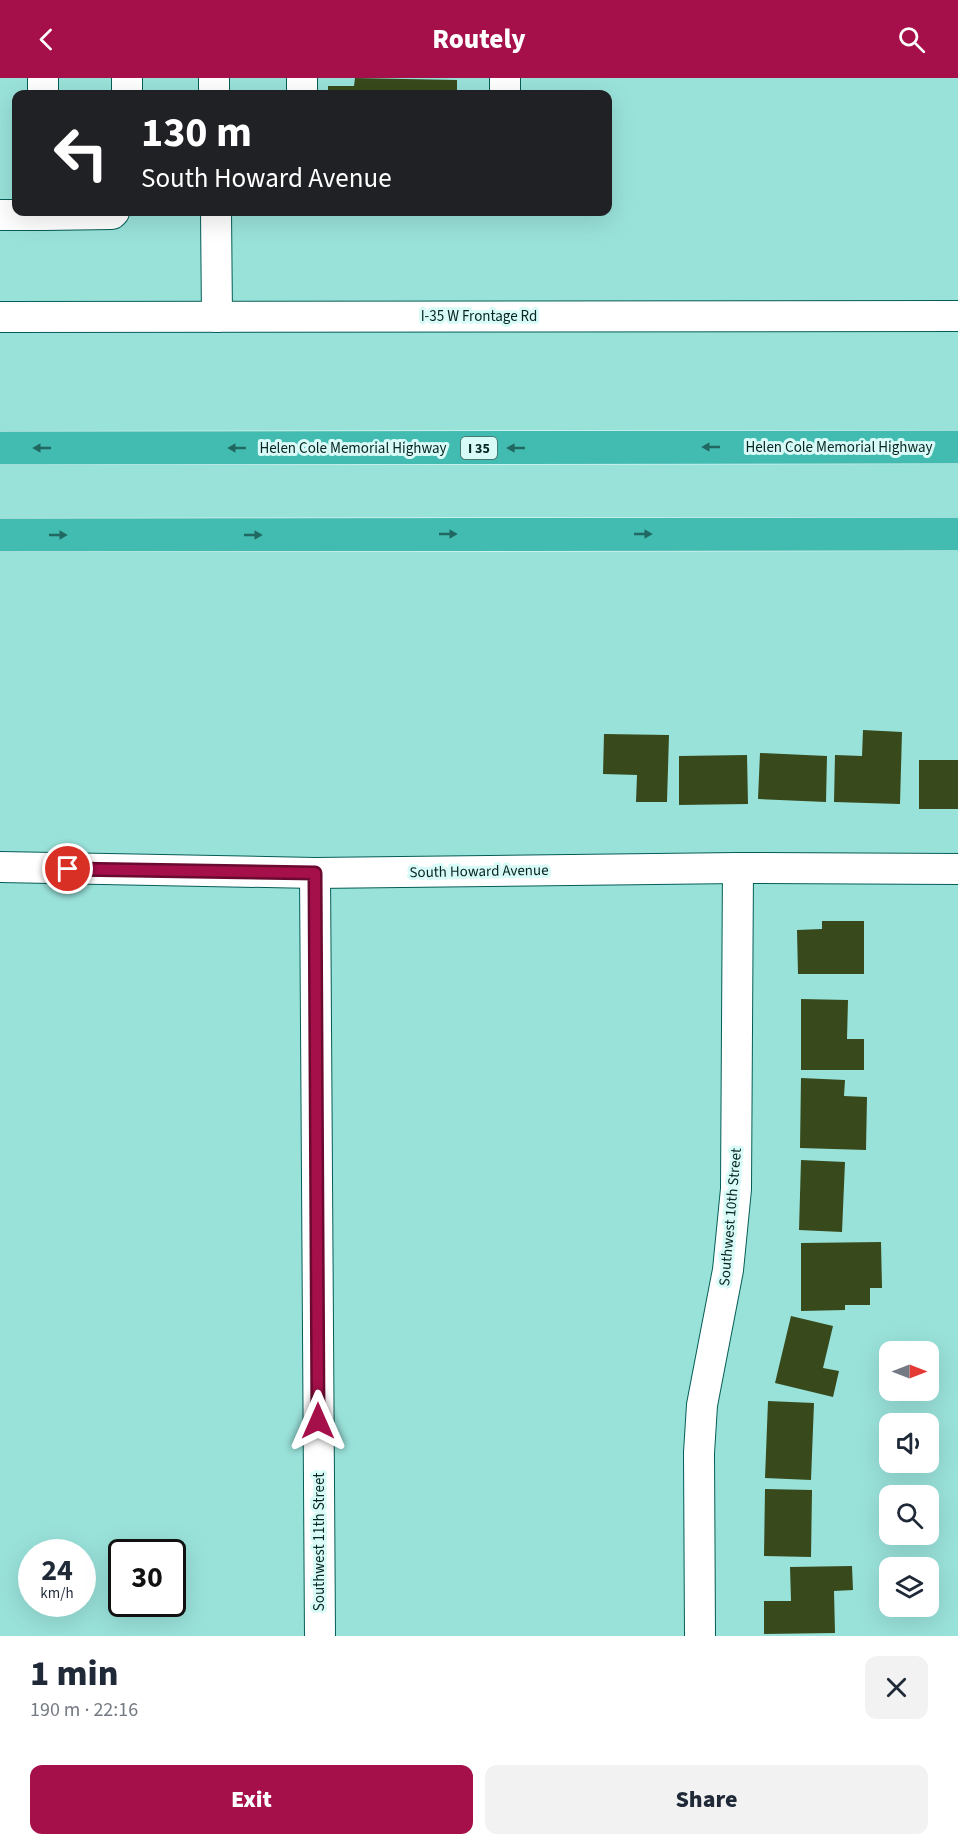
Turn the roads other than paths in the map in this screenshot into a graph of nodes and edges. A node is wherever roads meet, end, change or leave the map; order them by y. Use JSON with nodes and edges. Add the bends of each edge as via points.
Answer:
{"nodes":[{"id":1,"x":216,"y":216,"type":"edge"},
{"id":2,"x":958,"y":316,"type":"edge"},
{"id":3,"x":0,"y":317,"type":"edge"},
{"id":4,"x":217,"y":317,"type":"junction"},
{"id":5,"x":958,"y":447,"type":"edge"},
{"id":6,"x":0,"y":448,"type":"edge"},
{"id":7,"x":958,"y":534,"type":"edge"},
{"id":8,"x":0,"y":535,"type":"edge"},
{"id":9,"x":0,"y":867,"type":"edge"},
{"id":10,"x":738,"y":868,"type":"junction"},
{"id":11,"x":958,"y":869,"type":"edge"},
{"id":12,"x":315,"y":873,"type":"junction"},
{"id":13,"x":320,"y":1636,"type":"edge"},
{"id":14,"x":700,"y":1636,"type":"edge"}],
"edges":[{"from":1,"to":4,"type":"street"},
{"from":2,"to":4,"type":"street","name":"I-35 W Frontage Rd"},
{"from":3,"to":4,"type":"street","name":"I-35 W Frontage Rd"},
{"from":5,"to":6,"type":"highway","name":"Helen Cole Memorial Highway","number":"I 35","one_way":true},
{"from":8,"to":7,"type":"highway","one_way":true},
{"from":9,"to":12,"type":"street","name":"South Howard Avenue"},
{"from":10,"to":11,"type":"street","name":"South Howard Avenue"},
{"from":10,"to":12,"type":"street","name":"South Howard Avenue"},
{"from":10,"to":14,"type":"street","name":"Southwest 10th Street","via":[[736,1189],[728,1270],[702,1405]]},
{"from":12,"to":13,"type":"street","name":"Southwest 11th Street"}]}
